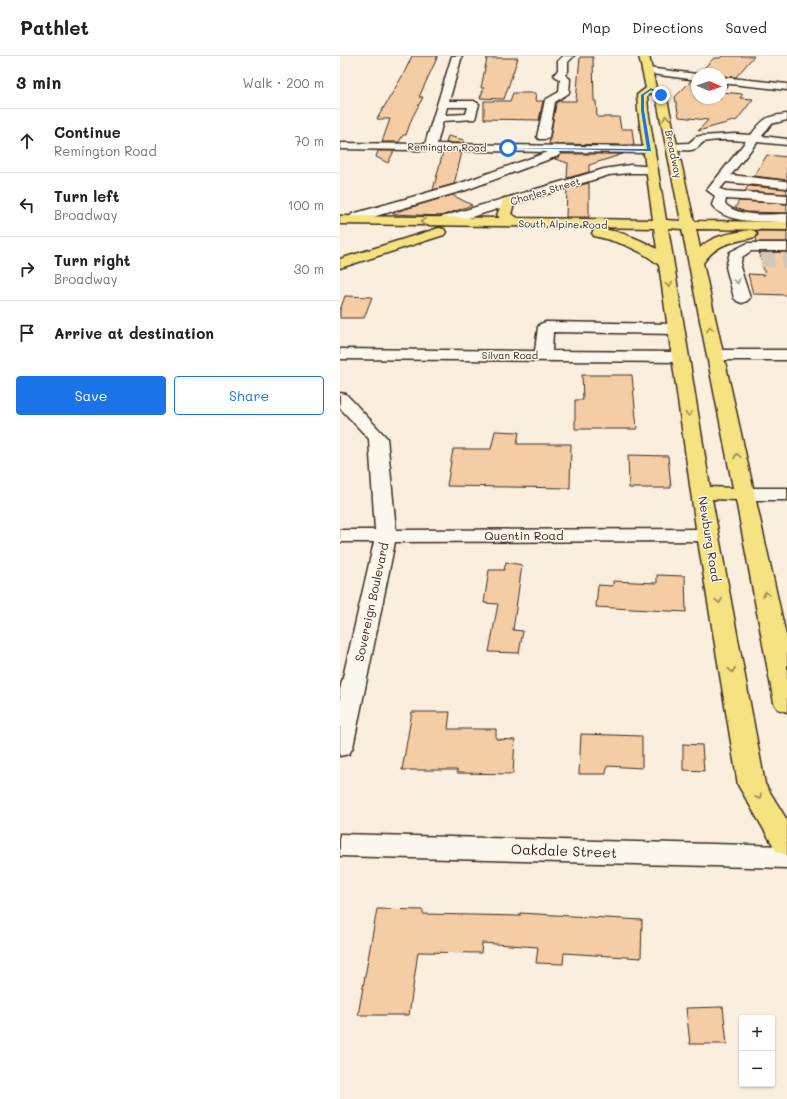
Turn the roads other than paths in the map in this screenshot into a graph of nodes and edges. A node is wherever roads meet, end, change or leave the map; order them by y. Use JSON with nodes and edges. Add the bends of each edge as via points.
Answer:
{"nodes":[{"id":1,"x":457,"y":56,"type":"edge"},
{"id":2,"x":569,"y":56,"type":"edge"},
{"id":3,"x":644,"y":56,"type":"edge"},
{"id":4,"x":647,"y":72,"type":"junction"},
{"id":5,"x":691,"y":76,"type":"edge"},
{"id":6,"x":727,"y":81,"type":"edge"},
{"id":7,"x":787,"y":87,"type":"edge"},
{"id":8,"x":651,"y":89,"type":"junction"},
{"id":9,"x":446,"y":93,"type":"junction"},
{"id":10,"x":443,"y":104,"type":"junction"},
{"id":11,"x":460,"y":104,"type":"junction"},
{"id":12,"x":787,"y":117,"type":"edge"},
{"id":13,"x":439,"y":118,"type":"junction"},
{"id":14,"x":772,"y":120,"type":"junction"},
{"id":15,"x":787,"y":123,"type":"edge"},
{"id":16,"x":787,"y":134,"type":"edge"},
{"id":17,"x":543,"y":137,"type":"dead end"},
{"id":18,"x":754,"y":139,"type":"junction"},
{"id":19,"x":787,"y":142,"type":"edge"},
{"id":20,"x":340,"y":146,"type":"edge"},
{"id":21,"x":673,"y":146,"type":"junction"},
{"id":22,"x":430,"y":147,"type":"junction"},
{"id":23,"x":508,"y":148,"type":"junction"},
{"id":24,"x":571,"y":149,"type":"junction"},
{"id":25,"x":649,"y":150,"type":"junction"},
{"id":26,"x":787,"y":151,"type":"edge"},
{"id":27,"x":652,"y":170,"type":"junction"},
{"id":28,"x":497,"y":173,"type":"junction"},
{"id":29,"x":723,"y":178,"type":"junction"},
{"id":30,"x":787,"y":185,"type":"edge"},
{"id":31,"x":654,"y":186,"type":"junction"},
{"id":32,"x":723,"y":195,"type":"junction"},
{"id":33,"x":683,"y":198,"type":"junction"},
{"id":34,"x":787,"y":199,"type":"edge"},
{"id":35,"x":509,"y":202,"type":"junction"},
{"id":36,"x":357,"y":217,"type":"dead end"},
{"id":37,"x":787,"y":218,"type":"edge"},
{"id":38,"x":340,"y":220,"type":"edge"},
{"id":39,"x":518,"y":223,"type":"junction"},
{"id":40,"x":787,"y":226,"type":"edge"},
{"id":41,"x":439,"y":227,"type":"junction"},
{"id":42,"x":598,"y":229,"type":"junction"},
{"id":43,"x":661,"y":229,"type":"junction"},
{"id":44,"x":689,"y":229,"type":"junction"},
{"id":45,"x":750,"y":230,"type":"junction"},
{"id":46,"x":340,"y":231,"type":"edge"},
{"id":47,"x":374,"y":234,"type":"junction"},
{"id":48,"x":787,"y":234,"type":"edge"},
{"id":49,"x":787,"y":247,"type":"edge"},
{"id":50,"x":378,"y":253,"type":"junction"},
{"id":51,"x":734,"y":260,"type":"junction"},
{"id":52,"x":761,"y":260,"type":"tunnel mouth"},
{"id":53,"x":666,"y":263,"type":"junction"},
{"id":54,"x":696,"y":263,"type":"junction"},
{"id":55,"x":340,"y":264,"type":"edge"},
{"id":56,"x":742,"y":298,"type":"dead end"},
{"id":57,"x":676,"y":329,"type":"junction"},
{"id":58,"x":340,"y":354,"type":"edge"},
{"id":59,"x":716,"y":355,"type":"junction"},
{"id":60,"x":787,"y":355,"type":"edge"},
{"id":61,"x":543,"y":356,"type":"junction"},
{"id":62,"x":680,"y":357,"type":"junction"},
{"id":63,"x":340,"y":398,"type":"edge"},
{"id":64,"x":701,"y":493,"type":"junction"},
{"id":65,"x":745,"y":494,"type":"junction"},
{"id":66,"x":787,"y":494,"type":"edge"},
{"id":67,"x":707,"y":535,"type":"junction"},
{"id":68,"x":340,"y":536,"type":"edge"},
{"id":69,"x":386,"y":537,"type":"junction"},
{"id":70,"x":787,"y":703,"type":"edge"},
{"id":71,"x":340,"y":747,"type":"edge"},
{"id":72,"x":787,"y":844,"type":"edge"},
{"id":73,"x":340,"y":845,"type":"edge"},
{"id":74,"x":787,"y":857,"type":"edge"}],
"edges":[{"from":1,"to":9,"type":"street"},
{"from":2,"to":17,"type":"street","via":[[563,61],[563,71],[559,75],[566,79],[564,93],[550,100]]},
{"from":3,"to":4,"type":"main road","name":"Broadway"},
{"from":4,"to":5,"type":"street"},
{"from":4,"to":8,"type":"main road","name":"Broadway"},
{"from":6,"to":7,"type":"street"},
{"from":21,"to":8,"type":"main road","name":"Broadway","one_way":true,"via":[[661,95]]},
{"from":8,"to":25,"type":"main road","name":"Broadway","via":[[642,95]]},
{"from":9,"to":10,"type":"street"},
{"from":9,"to":11,"type":"street","via":[[460,93]]},
{"from":10,"to":11,"type":"street"},
{"from":10,"to":13,"type":"street"},
{"from":11,"to":13,"type":"street","via":[[474,104],[471,117]]},
{"from":12,"to":14,"type":"street"},
{"from":13,"to":22,"type":"street"},
{"from":14,"to":15,"type":"street"},
{"from":14,"to":18,"type":"street","via":[[767,122]]},
{"from":16,"to":18,"type":"street"},
{"from":18,"to":19,"type":"street"},
{"from":18,"to":21,"type":"street","via":[[700,139],[692,146]]},
{"from":18,"to":26,"type":"street"},
{"from":18,"to":29,"type":"street"},
{"from":20,"to":22,"type":"street","name":"Remington Road"},
{"from":21,"to":33,"type":"main road","name":"Broadway"},
{"from":22,"to":23,"type":"street","name":"Remington Road"},
{"from":23,"to":24,"type":"street","name":"Remington Road"},
{"from":23,"to":28,"type":"street","via":[[493,166]]},
{"from":24,"to":25,"type":"street","name":"Remington Road"},
{"from":24,"to":28,"type":"street"},
{"from":25,"to":27,"type":"main road","name":"Broadway"},
{"from":27,"to":31,"type":"main road","name":"Broadway"},
{"from":27,"to":35,"type":"street","name":"Charles Street","via":[[630,169],[609,178]]},
{"from":28,"to":36,"type":"street","via":[[462,187]]},
{"from":29,"to":30,"type":"street"},
{"from":29,"to":32,"type":"street","via":[[713,190]]},
{"from":31,"to":42,"type":"main road","via":[[641,209]]},
{"from":31,"to":43,"type":"main road","name":"Broadway"},
{"from":32,"to":34,"type":"street"},
{"from":32,"to":37,"type":"street","via":[[718,205],[722,210],[732,214]]},
{"from":33,"to":44,"type":"main road","name":"Broadway"},
{"from":33,"to":45,"type":"main road","via":[[705,215]]},
{"from":35,"to":39,"type":"main road","via":[[504,215]]},
{"from":35,"to":41,"type":"street","name":"Charles Street"},
{"from":41,"to":38,"type":"main road","name":"South Alpine Road","one_way":true},
{"from":39,"to":41,"type":"main road","name":"South Alpine Road"},
{"from":39,"to":42,"type":"main road","name":"South Alpine Road"},
{"from":40,"to":45,"type":"main road","name":"South Alpine Road"},
{"from":41,"to":42,"type":"main road","name":"South Alpine Road"},
{"from":41,"to":47,"type":"main road","name":"South Alpine Road"},
{"from":41,"to":50,"type":"main road","name":"Charles Street"},
{"from":42,"to":43,"type":"main road","name":"South Alpine Road"},
{"from":42,"to":53,"type":"main road","via":[[640,244]]},
{"from":43,"to":44,"type":"main road","name":"South Alpine Road"},
{"from":43,"to":53,"type":"main road","name":"Newburg Road"},
{"from":44,"to":45,"type":"main road","name":"South Alpine Road"},
{"from":44,"to":54,"type":"main road"},
{"from":45,"to":48,"type":"main road","name":"South Alpine Road"},
{"from":45,"to":54,"type":"main road","via":[[706,248]]},
{"from":46,"to":47,"type":"main road","name":"South Alpine Road"},
{"from":47,"to":50,"type":"main road","via":[[380,246]]},
{"from":49,"to":51,"type":"street","via":[[748,247],[735,255]]},
{"from":50,"to":55,"type":"main road","name":"Charles Street"},
{"from":51,"to":52,"type":"street"},
{"from":51,"to":56,"type":"street","one_way":true,"via":[[733,267]]},
{"from":53,"to":57,"type":"main road","name":"Newburg Road","one_way":true},
{"from":59,"to":54,"type":"main road","one_way":true},
{"from":57,"to":61,"type":"street","via":[[546,327]]},
{"from":57,"to":62,"type":"main road","name":"Newburg Road"},
{"from":58,"to":61,"type":"street","name":"Silvan Road"},
{"from":59,"to":60,"type":"street"},
{"from":65,"to":59,"type":"main road","one_way":true},
{"from":61,"to":62,"type":"street","name":"Silvan Road"},
{"from":62,"to":64,"type":"main road","name":"Newburg Road","one_way":true},
{"from":63,"to":69,"type":"street","name":"Sovereign Boulevard","via":[[378,438]]},
{"from":64,"to":65,"type":"main road"},
{"from":64,"to":67,"type":"main road","name":"Newburg Road"},
{"from":65,"to":66,"type":"street"},
{"from":70,"to":65,"type":"main road","one_way":true},
{"from":67,"to":69,"type":"street","name":"Quentin Road"},
{"from":67,"to":72,"type":"main road","name":"Newburg Road","one_way":true,"via":[[752,785]]},
{"from":68,"to":69,"type":"street","name":"Quentin Road"},
{"from":69,"to":71,"type":"street","name":"Sovereign Boulevard"},
{"from":73,"to":74,"type":"street","name":"Oakdale Street"}]}
